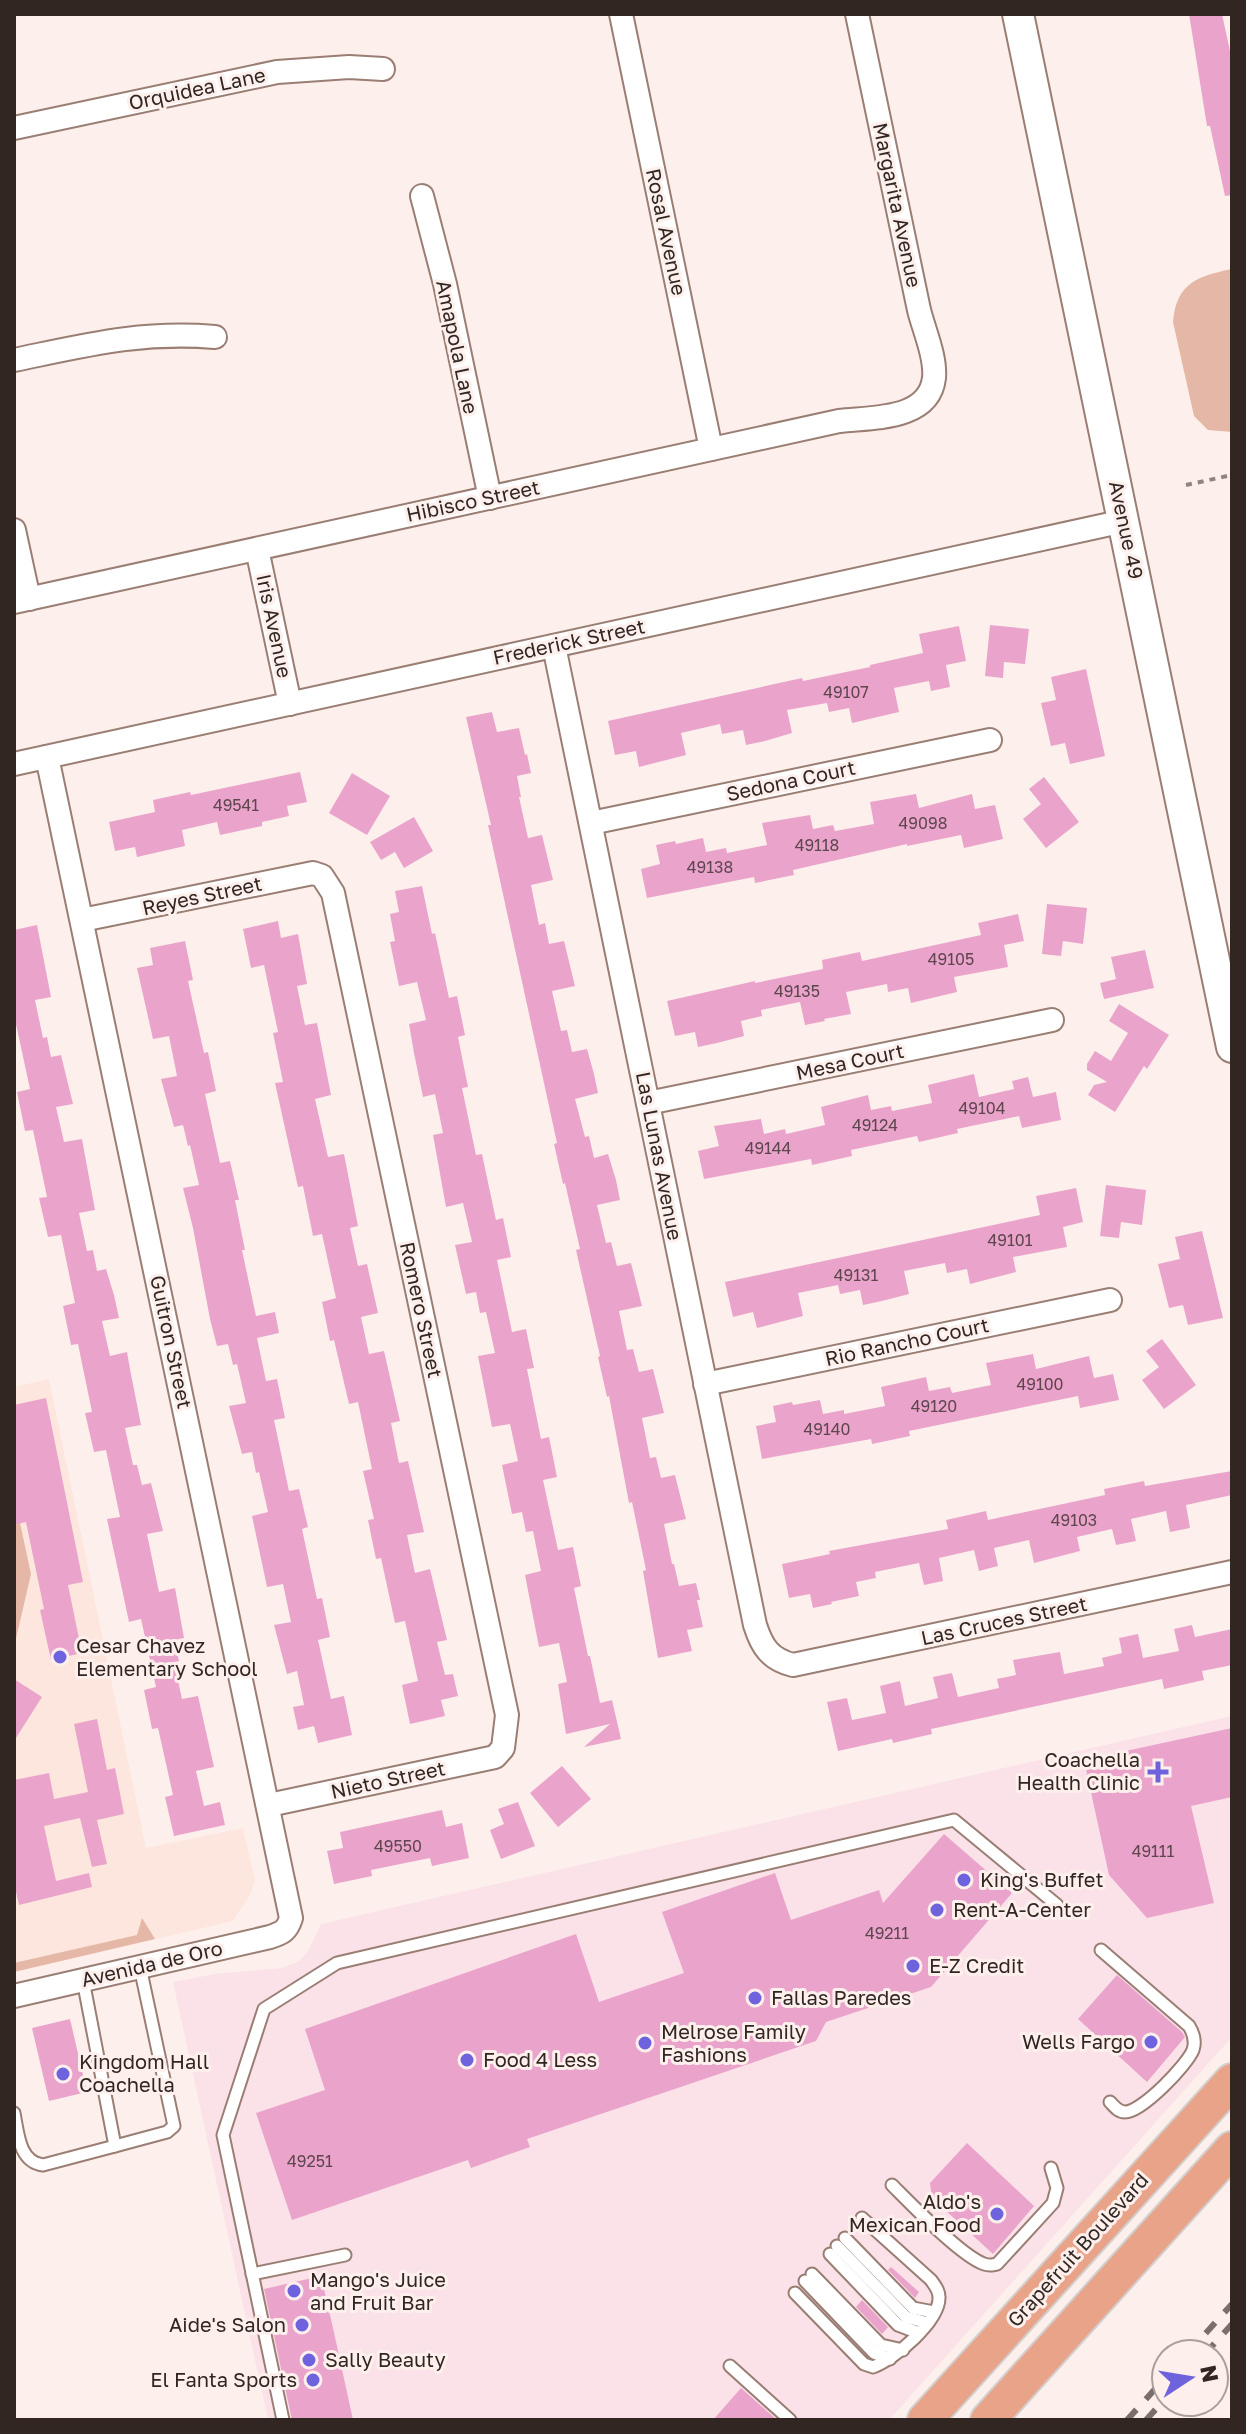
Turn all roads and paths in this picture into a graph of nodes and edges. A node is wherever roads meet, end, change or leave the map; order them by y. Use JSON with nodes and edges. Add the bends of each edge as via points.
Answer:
{"nodes":[{"id":1,"x":621,"y":14,"type":"edge"},
{"id":2,"x":857,"y":14,"type":"edge"},
{"id":3,"x":1018,"y":14,"type":"edge"},
{"id":4,"x":383,"y":69,"type":"dead end"},
{"id":5,"x":14,"y":128,"type":"edge"},
{"id":6,"x":422,"y":196,"type":"dead end"},
{"id":7,"x":215,"y":337,"type":"dead end"},
{"id":8,"x":14,"y":360,"type":"edge"},
{"id":9,"x":929,"y":396,"type":"joint"},
{"id":10,"x":711,"y":449,"type":"junction"},
{"id":11,"x":1232,"y":475,"type":"edge"},
{"id":12,"x":1186,"y":485,"type":"dead end"},
{"id":13,"x":490,"y":498,"type":"junction"},
{"id":14,"x":1124,"y":521,"type":"junction"},
{"id":15,"x":14,"y":530,"type":"edge"},
{"id":16,"x":257,"y":549,"type":"junction"},
{"id":17,"x":21,"y":601,"type":"edge"},
{"id":18,"x":554,"y":646,"type":"junction"},
{"id":19,"x":290,"y":704,"type":"junction"},
{"id":20,"x":990,"y":740,"type":"dead end"},
{"id":21,"x":47,"y":757,"type":"junction"},
{"id":22,"x":14,"y":764,"type":"edge"},
{"id":23,"x":591,"y":823,"type":"junction"},
{"id":24,"x":322,"y":876,"type":"joint"},
{"id":25,"x":82,"y":920,"type":"junction"},
{"id":26,"x":1052,"y":1020,"type":"dead end"},
{"id":27,"x":1232,"y":1047,"type":"edge"},
{"id":28,"x":648,"y":1103,"type":"junction"},
{"id":29,"x":1110,"y":1300,"type":"dead end"},
{"id":30,"x":705,"y":1384,"type":"junction"},
{"id":31,"x":1232,"y":1572,"type":"edge"},
{"id":32,"x":776,"y":1660,"type":"joint"},
{"id":33,"x":503,"y":1748,"type":"joint"},
{"id":34,"x":269,"y":1805,"type":"junction"},
{"id":35,"x":1057,"y":1905,"type":"dead end"},
{"id":36,"x":288,"y":1928,"type":"joint"},
{"id":37,"x":1101,"y":1950,"type":"dead end"},
{"id":38,"x":140,"y":1967,"type":"junction"},
{"id":39,"x":83,"y":1980,"type":"junction"},
{"id":40,"x":14,"y":1996,"type":"edge"},
{"id":41,"x":1232,"y":2081,"type":"edge"},
{"id":42,"x":1110,"y":2102,"type":"dead end"},
{"id":43,"x":14,"y":2113,"type":"edge"},
{"id":44,"x":115,"y":2146,"type":"junction"},
{"id":45,"x":1232,"y":2149,"type":"edge"},
{"id":46,"x":1051,"y":2168,"type":"dead end"},
{"id":47,"x":892,"y":2185,"type":"dead end"},
{"id":48,"x":862,"y":2218,"type":"dead end"},
{"id":49,"x":345,"y":2255,"type":"dead end"},
{"id":50,"x":252,"y":2274,"type":"junction"},
{"id":51,"x":795,"y":2293,"type":"dead end"},
{"id":52,"x":931,"y":2317,"type":"junction"},
{"id":53,"x":919,"y":2333,"type":"junction"},
{"id":54,"x":903,"y":2350,"type":"junction"},
{"id":55,"x":890,"y":2359,"type":"junction"},
{"id":56,"x":730,"y":2366,"type":"dead end"},
{"id":57,"x":283,"y":2420,"type":"edge"},
{"id":58,"x":790,"y":2420,"type":"edge"},
{"id":59,"x":925,"y":2420,"type":"edge"},
{"id":60,"x":988,"y":2420,"type":"edge"}],
"edges":[{"from":1,"to":10,"type":"street","name":"Rosal Avenue"},
{"from":2,"to":9,"type":"street","name":"Margarita Avenue","via":[[932,359]]},
{"from":3,"to":14,"type":"street","name":"Avenue 49"},
{"from":4,"to":5,"type":"street","name":"Orquidea Lane","via":[[277,72]]},
{"from":6,"to":13,"type":"street","name":"Amapola Lane"},
{"from":7,"to":8,"type":"street","via":[[119,338]]},
{"from":9,"to":10,"type":"street","name":"Hibisco Street","via":[[902,413]]},
{"from":10,"to":13,"type":"street","name":"Hibisco Street"},
{"from":11,"to":12,"type":"path"},
{"from":13,"to":16,"type":"street","name":"Hibisco Street"},
{"from":14,"to":18,"type":"street","name":"Frederick Street"},
{"from":14,"to":27,"type":"street","name":"Avenue 49"},
{"from":15,"to":17,"type":"street"},
{"from":16,"to":17,"type":"street","name":"Hibisco Street"},
{"from":16,"to":19,"type":"street","name":"Iris Avenue"},
{"from":18,"to":19,"type":"street","name":"Frederick Street"},
{"from":18,"to":23,"type":"street","name":"Las Lunas Avenue"},
{"from":19,"to":21,"type":"street","name":"Frederick Street"},
{"from":20,"to":23,"type":"street","name":"Sedona Court"},
{"from":21,"to":22,"type":"street","name":"Frederick Street"},
{"from":21,"to":25,"type":"street","name":"Guitron Street"},
{"from":23,"to":28,"type":"street","name":"Las Lunas Avenue"},
{"from":24,"to":25,"type":"street","name":"Reyes Street","via":[[302,875]]},
{"from":24,"to":33,"type":"street","name":"Romero Street","via":[[333,893],[504,1700]]},
{"from":25,"to":34,"type":"street","name":"Guitron Street"},
{"from":26,"to":28,"type":"street","name":"Mesa Court"},
{"from":28,"to":30,"type":"street","name":"Las Lunas Avenue"},
{"from":29,"to":30,"type":"street","name":"Rio Rancho Court"},
{"from":30,"to":32,"type":"street","name":"Las Lunas Avenue","via":[[755,1625],[762,1645]]},
{"from":31,"to":32,"type":"street","name":"Las Cruces Street","via":[[813,1662],[793,1665]]},
{"from":33,"to":34,"type":"street","name":"Nieto Street","via":[[495,1757],[479,1761]]},
{"from":34,"to":36,"type":"street","name":"Guitron Street","via":[[290,1905]]},
{"from":35,"to":50,"type":"lane","via":[[954,1820],[337,1963],[264,2009],[223,2135]]},
{"from":36,"to":38,"type":"street","name":"Avenida de Oro","via":[[270,1937]]},
{"from":37,"to":42,"type":"lane","via":[[1189,2026],[1195,2042],[1191,2054],[1145,2105],[1129,2112]]},
{"from":38,"to":39,"type":"street","name":"Avenida de Oro"},
{"from":38,"to":44,"type":"lane","via":[[174,2126]]},
{"from":39,"to":40,"type":"street","name":"Avenida de Oro"},
{"from":39,"to":44,"type":"lane"},
{"from":41,"to":59,"type":"main road","name":"Grapefruit Boulevard"},
{"from":43,"to":44,"type":"lane","via":[[22,2148],[34,2164]]},
{"from":45,"to":60,"type":"main road"},
{"from":46,"to":47,"type":"lane","via":[[1057,2188],[1053,2203],[997,2264],[990,2265],[953,2242]]},
{"from":48,"to":52,"type":"lane","via":[[939,2291]]},
{"from":49,"to":50,"type":"lane"},
{"from":50,"to":57,"type":"lane"},
{"from":51,"to":55,"type":"lane","via":[[864,2364],[873,2367]]},
{"from":52,"to":53,"type":"lane"},
{"from":52,"to":53,"type":"lane","via":[[906,2317],[837,2246],[898,2325]]},
{"from":53,"to":54,"type":"lane"},
{"from":54,"to":55,"type":"lane"},
{"from":54,"to":55,"type":"lane","via":[[881,2345],[809,2278],[874,2353]]},
{"from":56,"to":58,"type":"lane"}]}
